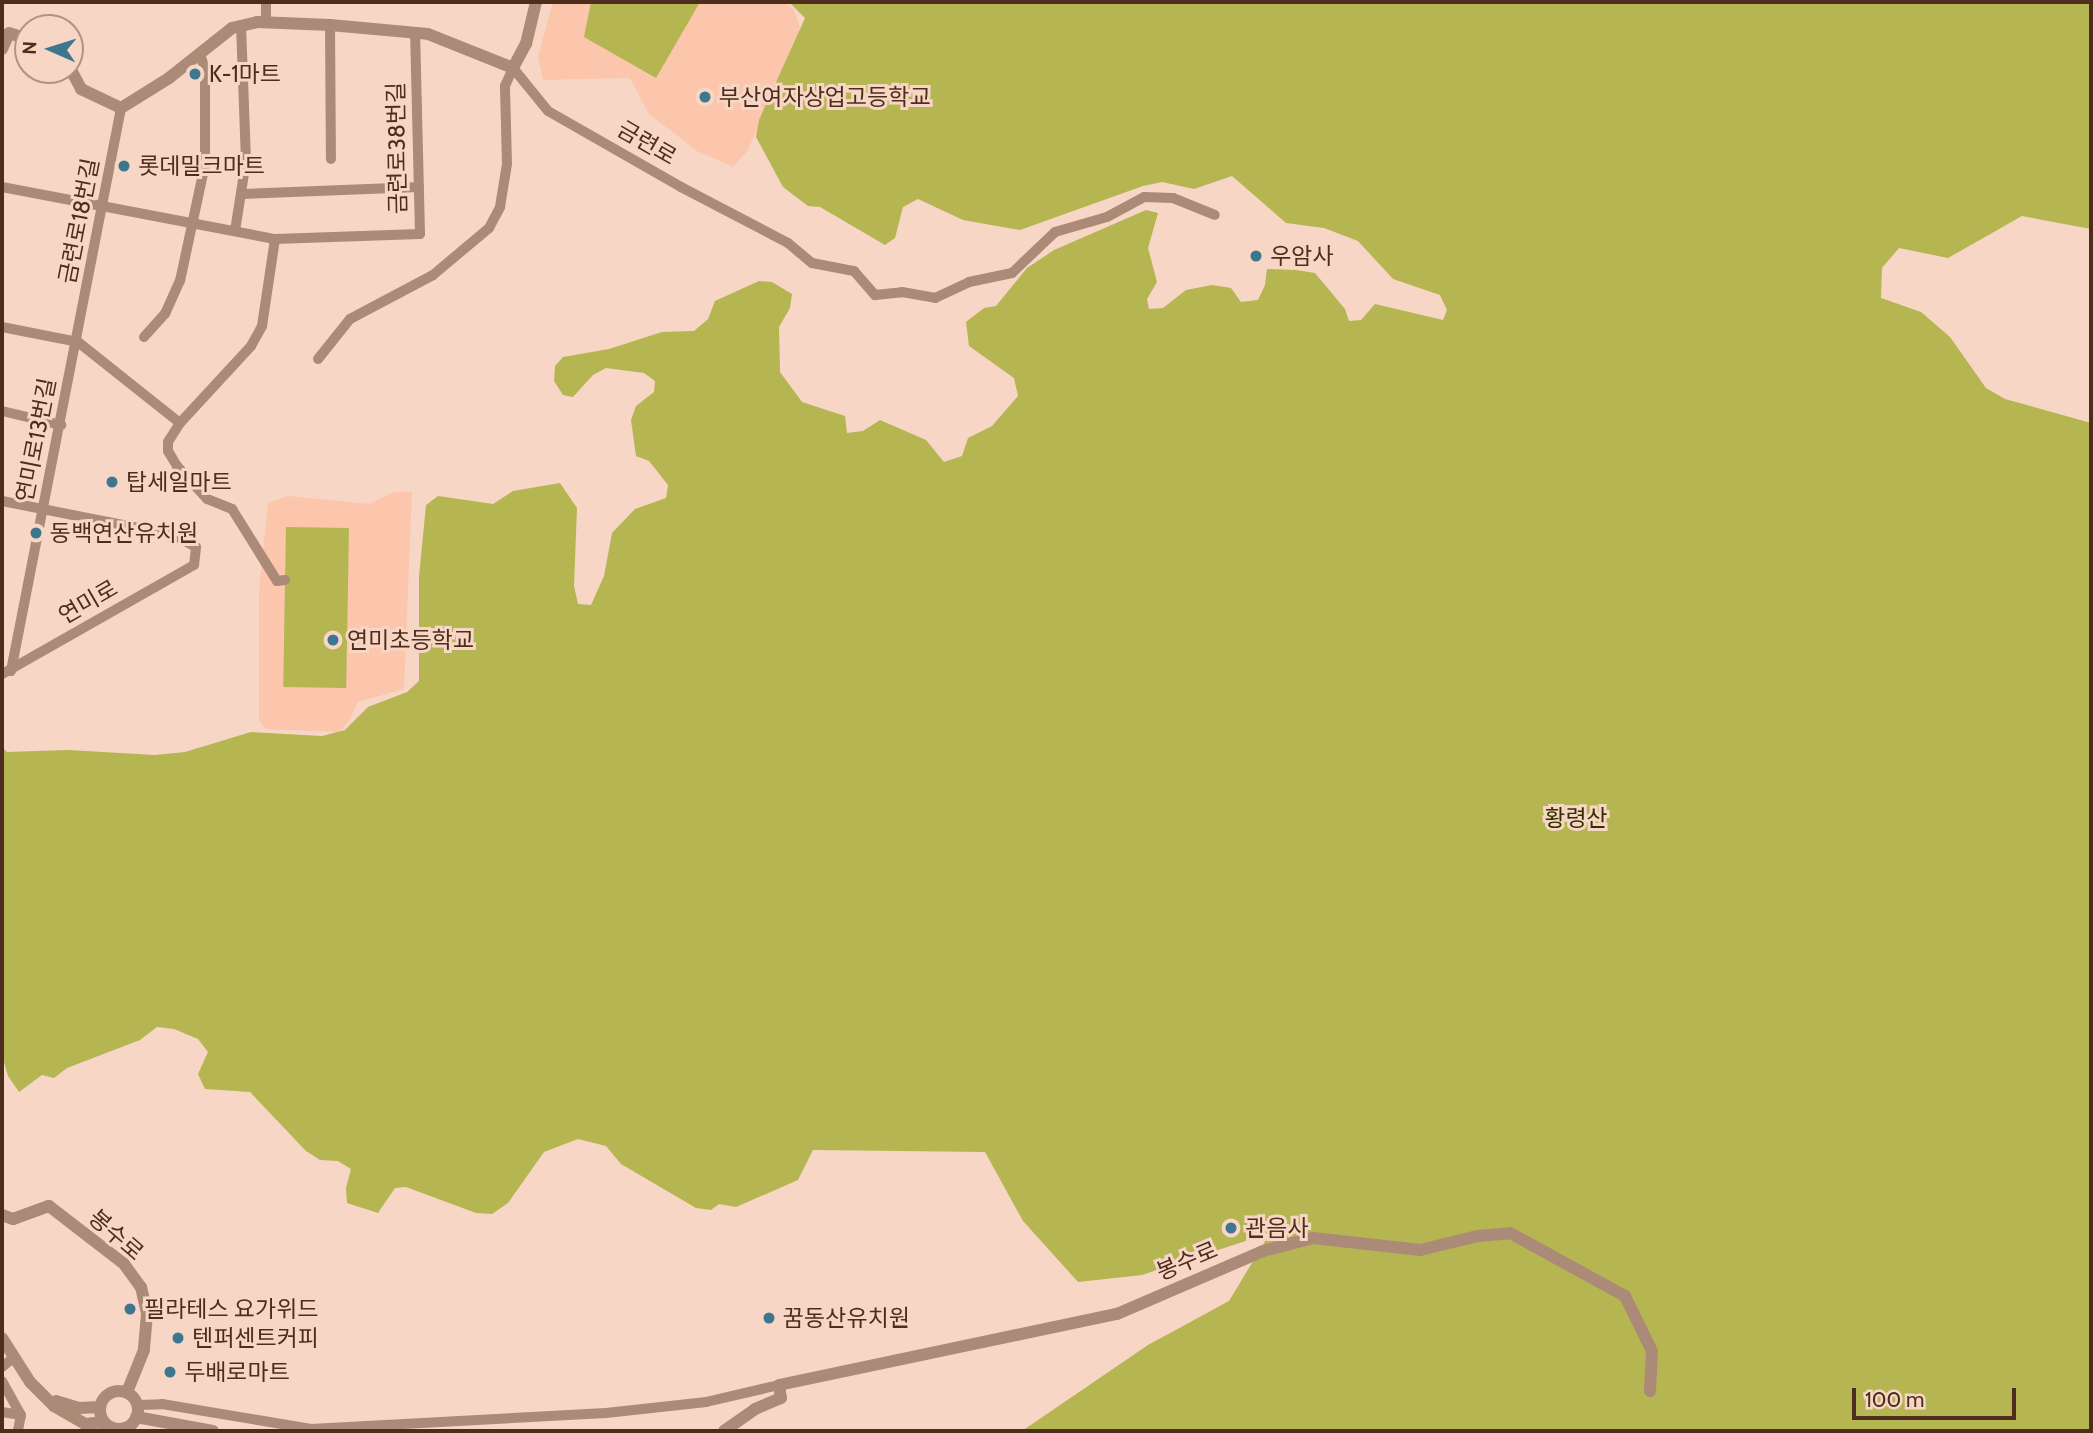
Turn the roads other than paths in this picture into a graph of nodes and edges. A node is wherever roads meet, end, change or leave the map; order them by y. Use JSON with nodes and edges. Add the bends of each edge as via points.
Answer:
{"nodes":[{"id":1,"x":266,"y":2,"type":"edge"},
{"id":2,"x":536,"y":2,"type":"edge"},
{"id":3,"x":266,"y":23,"type":"junction"},
{"id":4,"x":330,"y":24,"type":"junction"},
{"id":5,"x":241,"y":25,"type":"junction"},
{"id":6,"x":415,"y":33,"type":"junction"},
{"id":7,"x":5,"y":34,"type":"edge"},
{"id":8,"x":2,"y":49,"type":"edge"},
{"id":9,"x":200,"y":54,"type":"junction"},
{"id":10,"x":513,"y":68,"type":"junction"},
{"id":11,"x":78,"y":84,"type":"edge"},
{"id":12,"x":121,"y":108,"type":"junction"},
{"id":13,"x":331,"y":159,"type":"dead end"},
{"id":14,"x":2,"y":187,"type":"edge"},
{"id":15,"x":419,"y":187,"type":"junction"},
{"id":16,"x":242,"y":194,"type":"junction"},
{"id":17,"x":103,"y":206,"type":"junction"},
{"id":18,"x":1215,"y":215,"type":"dead end"},
{"id":19,"x":191,"y":223,"type":"junction"},
{"id":20,"x":235,"y":231,"type":"junction"},
{"id":21,"x":275,"y":239,"type":"junction"},
{"id":22,"x":2,"y":327,"type":"edge"},
{"id":23,"x":144,"y":337,"type":"dead end"},
{"id":24,"x":78,"y":342,"type":"junction"},
{"id":25,"x":318,"y":359,"type":"dead end"},
{"id":26,"x":2,"y":411,"type":"edge"},
{"id":27,"x":180,"y":423,"type":"junction"},
{"id":28,"x":61,"y":425,"type":"junction"},
{"id":29,"x":2,"y":501,"type":"edge"},
{"id":30,"x":44,"y":509,"type":"junction"},
{"id":31,"x":285,"y":580,"type":"dead end"},
{"id":32,"x":6,"y":673,"type":"edge"},
{"id":33,"x":2,"y":1215,"type":"edge"},
{"id":34,"x":2,"y":1338,"type":"edge"},
{"id":35,"x":13,"y":1358,"type":"junction"},
{"id":36,"x":2,"y":1367,"type":"edge"},
{"id":37,"x":2,"y":1381,"type":"edge"},
{"id":38,"x":779,"y":1385,"type":"junction"},
{"id":39,"x":1650,"y":1391,"type":"dead end"},
{"id":40,"x":127,"y":1392,"type":"junction"},
{"id":41,"x":45,"y":1398,"type":"junction"},
{"id":42,"x":100,"y":1407,"type":"junction"},
{"id":43,"x":137,"y":1411,"type":"junction"},
{"id":44,"x":2,"y":1412,"type":"edge"},
{"id":45,"x":21,"y":1415,"type":"junction"},
{"id":46,"x":106,"y":1427,"type":"edge"},
{"id":47,"x":126,"y":1429,"type":"edge"},
{"id":48,"x":18,"y":1431,"type":"edge"},
{"id":49,"x":213,"y":1431,"type":"edge"},
{"id":50,"x":724,"y":1431,"type":"edge"}],
"edges":[{"from":1,"to":3,"type":"street"},
{"from":2,"to":10,"type":"street","via":[[526,44]]},
{"from":3,"to":4,"type":"street","name":"금련로"},
{"from":3,"to":5,"type":"street","name":"금련로"},
{"from":4,"to":6,"type":"street","name":"금련로"},
{"from":4,"to":13,"type":"street"},
{"from":5,"to":9,"type":"street","name":"금련로"},
{"from":5,"to":16,"type":"street","via":[[246,161]]},
{"from":6,"to":10,"type":"street","name":"금련로","via":[[442,38]]},
{"from":6,"to":15,"type":"street","name":"금련로38번길"},
{"from":7,"to":8,"type":"street"},
{"from":9,"to":12,"type":"street","name":"금련로"},
{"from":9,"to":19,"type":"street","via":[[205,70],[205,164]]},
{"from":10,"to":18,"type":"street","name":"금련로","via":[[548,111],[788,243],[812,263],[854,271],[876,295],[902,292],[934,298],[969,282],[1012,273],[1055,232],[1107,217],[1144,197],[1173,198]]},
{"from":10,"to":25,"type":"street","via":[[505,86],[508,164],[500,207],[489,228],[433,275],[350,319]]},
{"from":11,"to":12,"type":"street"},
{"from":12,"to":17,"type":"street","name":"금련로18번길"},
{"from":14,"to":17,"type":"street"},
{"from":15,"to":16,"type":"street"},
{"from":15,"to":21,"type":"street","name":"금련로38번길","via":[[420,234]]},
{"from":16,"to":20,"type":"street"},
{"from":17,"to":19,"type":"street"},
{"from":17,"to":24,"type":"street","name":"금련로18번길"},
{"from":19,"to":20,"type":"street"},
{"from":19,"to":23,"type":"street","via":[[180,281],[165,314]]},
{"from":20,"to":21,"type":"street"},
{"from":21,"to":27,"type":"street","via":[[262,326],[251,346]]},
{"from":22,"to":24,"type":"street"},
{"from":24,"to":27,"type":"street"},
{"from":24,"to":28,"type":"street","name":"연미로13번길"},
{"from":26,"to":28,"type":"street"},
{"from":27,"to":31,"type":"street","via":[[167,451],[177,466],[207,499],[232,509],[277,581]]},
{"from":28,"to":30,"type":"street","name":"연미로13번길"},
{"from":29,"to":30,"type":"street"},
{"from":30,"to":32,"type":"street","name":"연미로13번길"},
{"from":30,"to":32,"type":"street","name":"연미로","via":[[174,535],[196,547],[194,565]]},
{"from":33,"to":40,"type":"street","name":"봉수로","via":[[13,1219],[49,1206],[124,1264],[141,1287],[147,1314],[144,1350]]},
{"from":34,"to":35,"type":"street"},
{"from":35,"to":36,"type":"street"},
{"from":35,"to":41,"type":"street"},
{"from":37,"to":45,"type":"street"},
{"from":38,"to":39,"type":"street","name":"봉수로","via":[[1117,1314],[1263,1251],[1313,1238],[1420,1250],[1510,1233],[1625,1296],[1652,1350]]},
{"from":38,"to":43,"type":"street","via":[[706,1402],[606,1413],[311,1429],[162,1404]]},
{"from":38,"to":50,"type":"street","via":[[781,1398],[755,1409]]},
{"from":40,"to":42,"type":"street","via":[[110,1393]]},
{"from":40,"to":43,"type":"street"},
{"from":41,"to":42,"type":"street","via":[[79,1408]]},
{"from":41,"to":46,"type":"street","via":[[76,1420]]},
{"from":42,"to":46,"type":"street"},
{"from":43,"to":47,"type":"street"},
{"from":43,"to":49,"type":"street"},
{"from":44,"to":45,"type":"street"},
{"from":45,"to":48,"type":"street"},
{"from":46,"to":47,"type":"street"}]}
